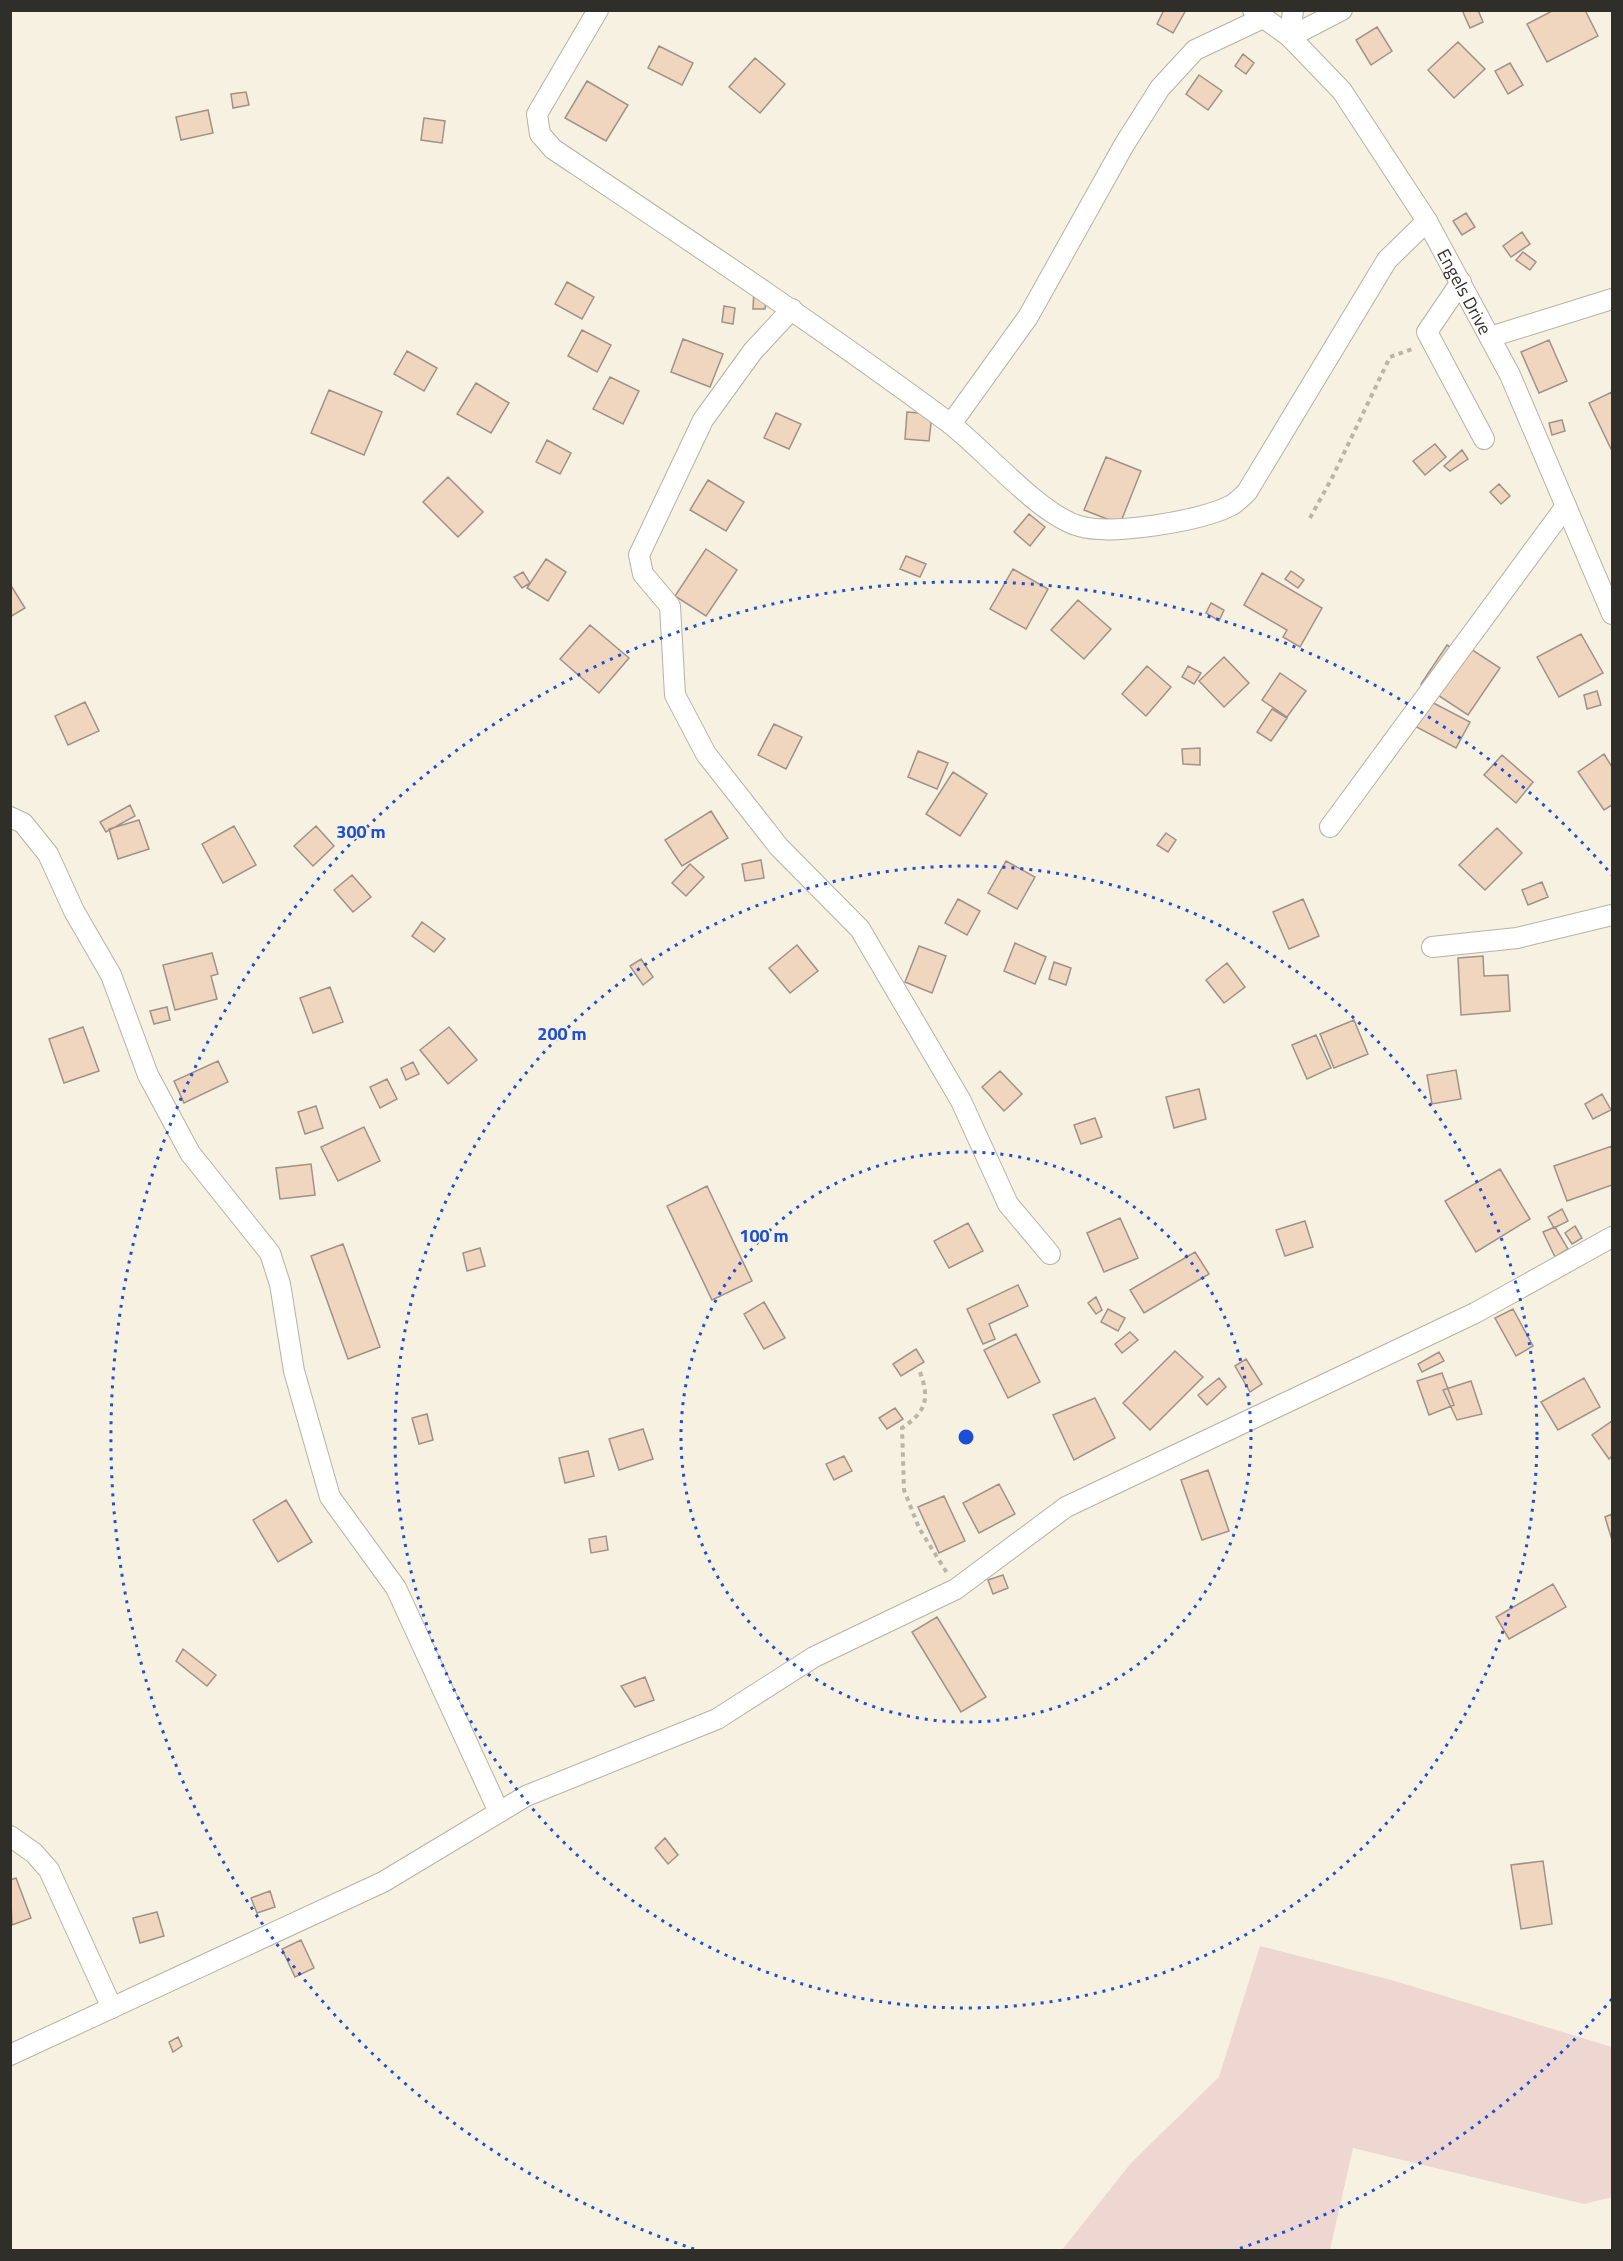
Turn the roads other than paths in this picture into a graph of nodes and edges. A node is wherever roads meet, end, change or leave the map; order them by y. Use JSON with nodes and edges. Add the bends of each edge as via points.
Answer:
{"nodes":[{"id":1,"x":598,"y":10,"type":"edge"},
{"id":2,"x":1293,"y":10,"type":"edge"},
{"id":3,"x":1342,"y":10,"type":"edge"},
{"id":4,"x":1258,"y":14,"type":"edge"},
{"id":5,"x":1290,"y":37,"type":"junction"},
{"id":6,"x":1427,"y":221,"type":"junction"},
{"id":7,"x":1461,"y":282,"type":"junction"},
{"id":8,"x":1612,"y":299,"type":"edge"},
{"id":9,"x":792,"y":309,"type":"junction"},
{"id":10,"x":1490,"y":337,"type":"junction"},
{"id":11,"x":951,"y":424,"type":"junction"},
{"id":12,"x":1484,"y":439,"type":"dead end"},
{"id":13,"x":1566,"y":506,"type":"junction"},
{"id":14,"x":1607,"y":587,"type":"edge"},
{"id":15,"x":1612,"y":615,"type":"edge"},
{"id":16,"x":10,"y":817,"type":"edge"},
{"id":17,"x":1330,"y":827,"type":"dead end"},
{"id":18,"x":1612,"y":915,"type":"edge"},
{"id":19,"x":1432,"y":947,"type":"dead end"},
{"id":20,"x":1612,"y":1237,"type":"edge"},
{"id":21,"x":1050,"y":1254,"type":"dead end"},
{"id":22,"x":499,"y":1812,"type":"junction"},
{"id":23,"x":10,"y":1836,"type":"edge"},
{"id":24,"x":112,"y":2008,"type":"junction"},
{"id":25,"x":10,"y":2055,"type":"edge"}],
"edges":[{"from":1,"to":9,"type":"street","via":[[537,114],[540,134],[553,149]]},
{"from":2,"to":5,"type":"street"},
{"from":3,"to":5,"type":"street"},
{"from":4,"to":5,"type":"street","name":"Engels Drive"},
{"from":4,"to":11,"type":"street","via":[[1195,50],[1160,88],[1028,317]]},
{"from":5,"to":6,"type":"street","name":"Engels Drive","via":[[1342,91]]},
{"from":6,"to":7,"type":"street","name":"Engels Drive"},
{"from":6,"to":11,"type":"street","via":[[1387,260],[1247,492],[1232,506],[1199,517],[1151,525],[1105,530],[1078,526],[1050,511]]},
{"from":7,"to":10,"type":"street","name":"Engels Drive"},
{"from":7,"to":12,"type":"street","via":[[1427,332]]},
{"from":8,"to":10,"type":"street"},
{"from":9,"to":11,"type":"street"},
{"from":9,"to":21,"type":"street","via":[[753,351],[703,420],[639,555],[643,574],[670,606],[675,695],[706,754],[779,847],[860,929],[961,1101],[1008,1204]]},
{"from":10,"to":13,"type":"street","name":"Engels Drive"},
{"from":13,"to":14,"type":"street","name":"Engels Drive"},
{"from":13,"to":17,"type":"street"},
{"from":14,"to":15,"type":"street","name":"Engels Drive"},
{"from":16,"to":22,"type":"street","via":[[23,823],[48,854],[74,911],[111,975],[148,1075],[190,1153],[270,1253],[280,1284],[294,1371],[330,1497],[396,1588]]},
{"from":18,"to":19,"type":"street","via":[[1517,938]]},
{"from":20,"to":22,"type":"street","via":[[1475,1313],[1066,1507],[956,1589],[814,1658],[717,1719],[526,1796]]},
{"from":22,"to":24,"type":"street","via":[[383,1882]]},
{"from":23,"to":24,"type":"street","via":[[49,1870]]},
{"from":24,"to":25,"type":"street"}]}
